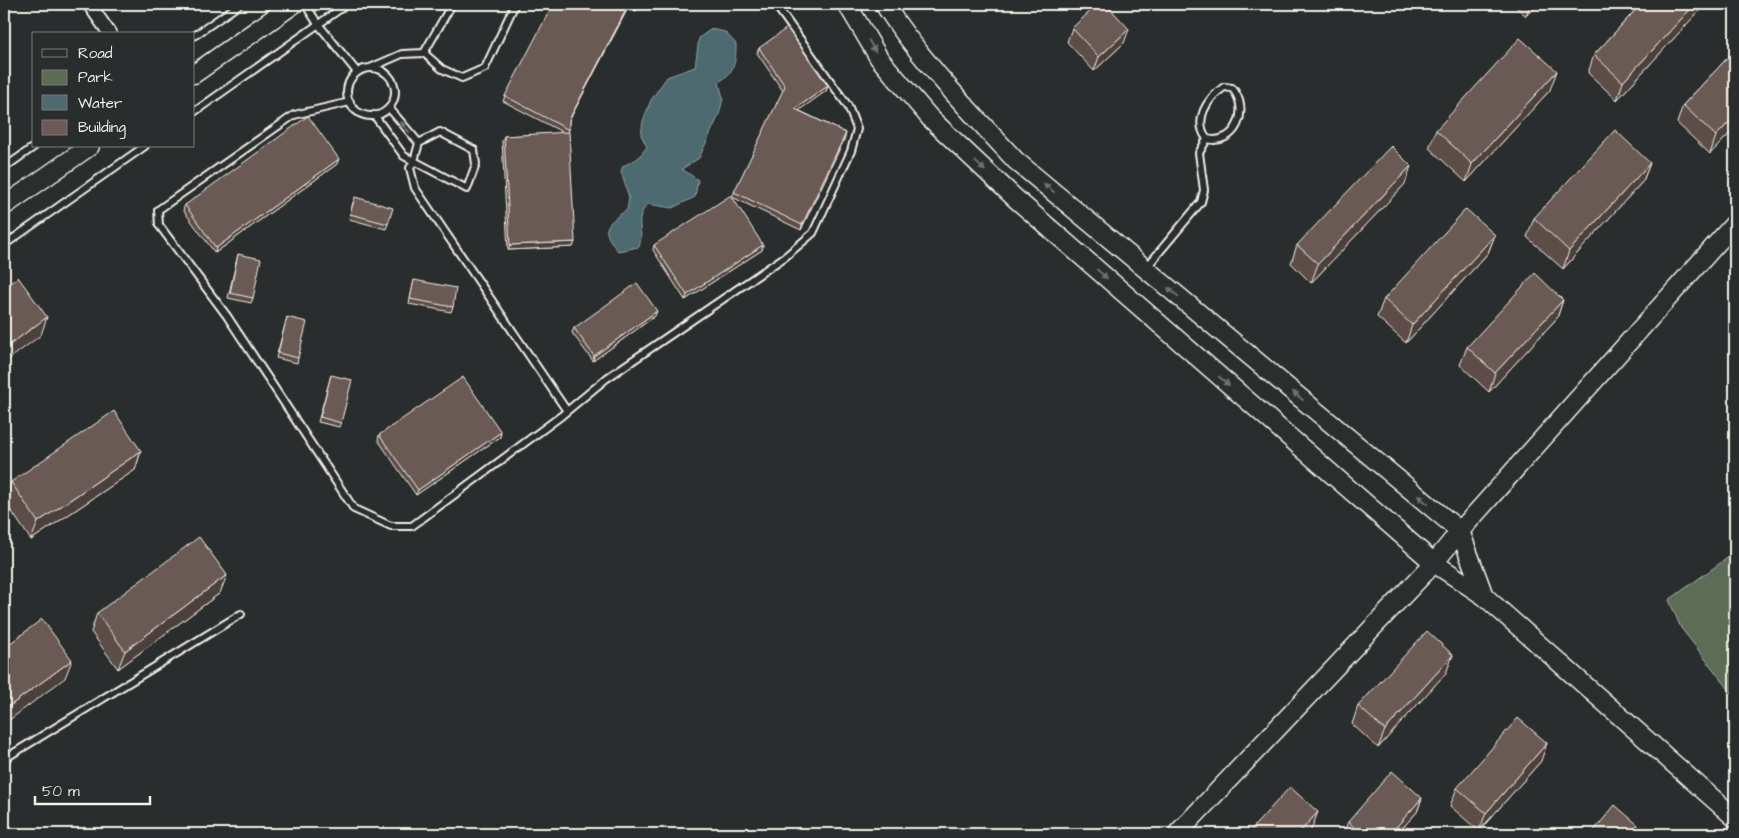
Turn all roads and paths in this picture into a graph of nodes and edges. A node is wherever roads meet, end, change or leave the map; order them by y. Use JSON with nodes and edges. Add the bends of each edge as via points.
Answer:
{"nodes":[{"id":1,"x":89,"y":4,"type":"edge"},
{"id":2,"x":240,"y":4,"type":"edge"},
{"id":3,"x":294,"y":4,"type":"edge"},
{"id":4,"x":305,"y":4,"type":"edge"},
{"id":5,"x":347,"y":4,"type":"edge"},
{"id":6,"x":452,"y":4,"type":"edge"},
{"id":7,"x":515,"y":4,"type":"edge"},
{"id":8,"x":775,"y":4,"type":"edge"},
{"id":9,"x":847,"y":4,"type":"edge"},
{"id":10,"x":884,"y":4,"type":"edge"},
{"id":11,"x":318,"y":24,"type":"junction"},
{"id":12,"x":109,"y":32,"type":"edge"},
{"id":13,"x":195,"y":35,"type":"edge"},
{"id":14,"x":424,"y":54,"type":"junction"},
{"id":15,"x":370,"y":68,"type":"junction"},
{"id":16,"x":357,"y":72,"type":"junction"},
{"id":17,"x":195,"y":73,"type":"edge"},
{"id":18,"x":350,"y":102,"type":"junction"},
{"id":19,"x":389,"y":108,"type":"junction"},
{"id":20,"x":195,"y":111,"type":"edge"},
{"id":21,"x":374,"y":115,"type":"junction"},
{"id":22,"x":1207,"y":139,"type":"junction"},
{"id":23,"x":419,"y":143,"type":"junction"},
{"id":24,"x":32,"y":148,"type":"edge"},
{"id":25,"x":87,"y":148,"type":"edge"},
{"id":26,"x":142,"y":148,"type":"edge"},
{"id":27,"x":414,"y":161,"type":"junction"},
{"id":28,"x":4,"y":168,"type":"edge"},
{"id":29,"x":4,"y":206,"type":"edge"},
{"id":30,"x":1735,"y":223,"type":"edge"},
{"id":31,"x":4,"y":245,"type":"edge"},
{"id":32,"x":1145,"y":268,"type":"junction"},
{"id":33,"x":567,"y":411,"type":"junction"},
{"id":34,"x":1460,"y":531,"type":"junction"},
{"id":35,"x":1434,"y":563,"type":"junction"},
{"id":36,"x":1484,"y":596,"type":"junction"},
{"id":37,"x":241,"y":614,"type":"dead end"},
{"id":38,"x":4,"y":759,"type":"edge"},
{"id":39,"x":1735,"y":818,"type":"edge"},
{"id":40,"x":1177,"y":834,"type":"edge"}],
"edges":[{"from":1,"to":12,"type":"street"},
{"from":2,"to":13,"type":"lane"},
{"from":3,"to":17,"type":"main road"},
{"from":4,"to":11,"type":"lane"},
{"from":5,"to":11,"type":"lane"},
{"from":6,"to":14,"type":"lane"},
{"from":7,"to":14,"type":"lane","via":[[485,68],[462,78],[442,69]]},
{"from":8,"to":33,"type":"lane","via":[[848,106],[857,128],[813,233],[786,256],[607,378]]},
{"from":9,"to":35,"type":"main road","one_way":true,"via":[[879,58],[930,118],[1016,199]]},
{"from":32,"to":10,"type":"main road","one_way":true,"via":[[1015,160],[956,97],[903,33]]},
{"from":11,"to":16,"type":"lane"},
{"from":11,"to":20,"type":"lane"},
{"from":14,"to":15,"type":"lane","via":[[402,54]]},
{"from":15,"to":16,"type":"lane"},
{"from":15,"to":19,"type":"lane","via":[[384,71],[393,81],[394,95]]},
{"from":16,"to":18,"type":"lane","via":[[348,82]]},
{"from":18,"to":21,"type":"lane","via":[[352,108],[364,115]]},
{"from":18,"to":33,"type":"lane","via":[[294,115],[158,210],[159,225],[227,316],[354,509],[391,526],[412,526]]},
{"from":19,"to":21,"type":"lane"},
{"from":23,"to":19,"type":"lane","one_way":true},
{"from":21,"to":27,"type":"lane","via":[[404,156]]},
{"from":22,"to":22,"type":"lane","via":[[1217,142],[1231,135],[1238,124],[1241,107],[1238,94],[1232,88],[1224,88],[1207,103],[1200,131]]},
{"from":22,"to":32,"type":"lane","via":[[1199,153],[1204,190],[1201,202]]},
{"from":23,"to":27,"type":"lane"},
{"from":23,"to":27,"type":"lane","via":[[440,132],[474,150],[476,164],[467,190]]},
{"from":24,"to":28,"type":"lane"},
{"from":25,"to":29,"type":"main road"},
{"from":26,"to":31,"type":"lane"},
{"from":27,"to":33,"type":"lane","via":[[410,168],[415,188]]},
{"from":30,"to":34,"type":"main road"},
{"from":34,"to":32,"type":"main road","one_way":true},
{"from":34,"to":35,"type":"main road"},
{"from":34,"to":36,"type":"main road"},
{"from":35,"to":36,"type":"main road"},
{"from":35,"to":40,"type":"main road"},
{"from":36,"to":39,"type":"main road"},
{"from":37,"to":38,"type":"lane"}]}
